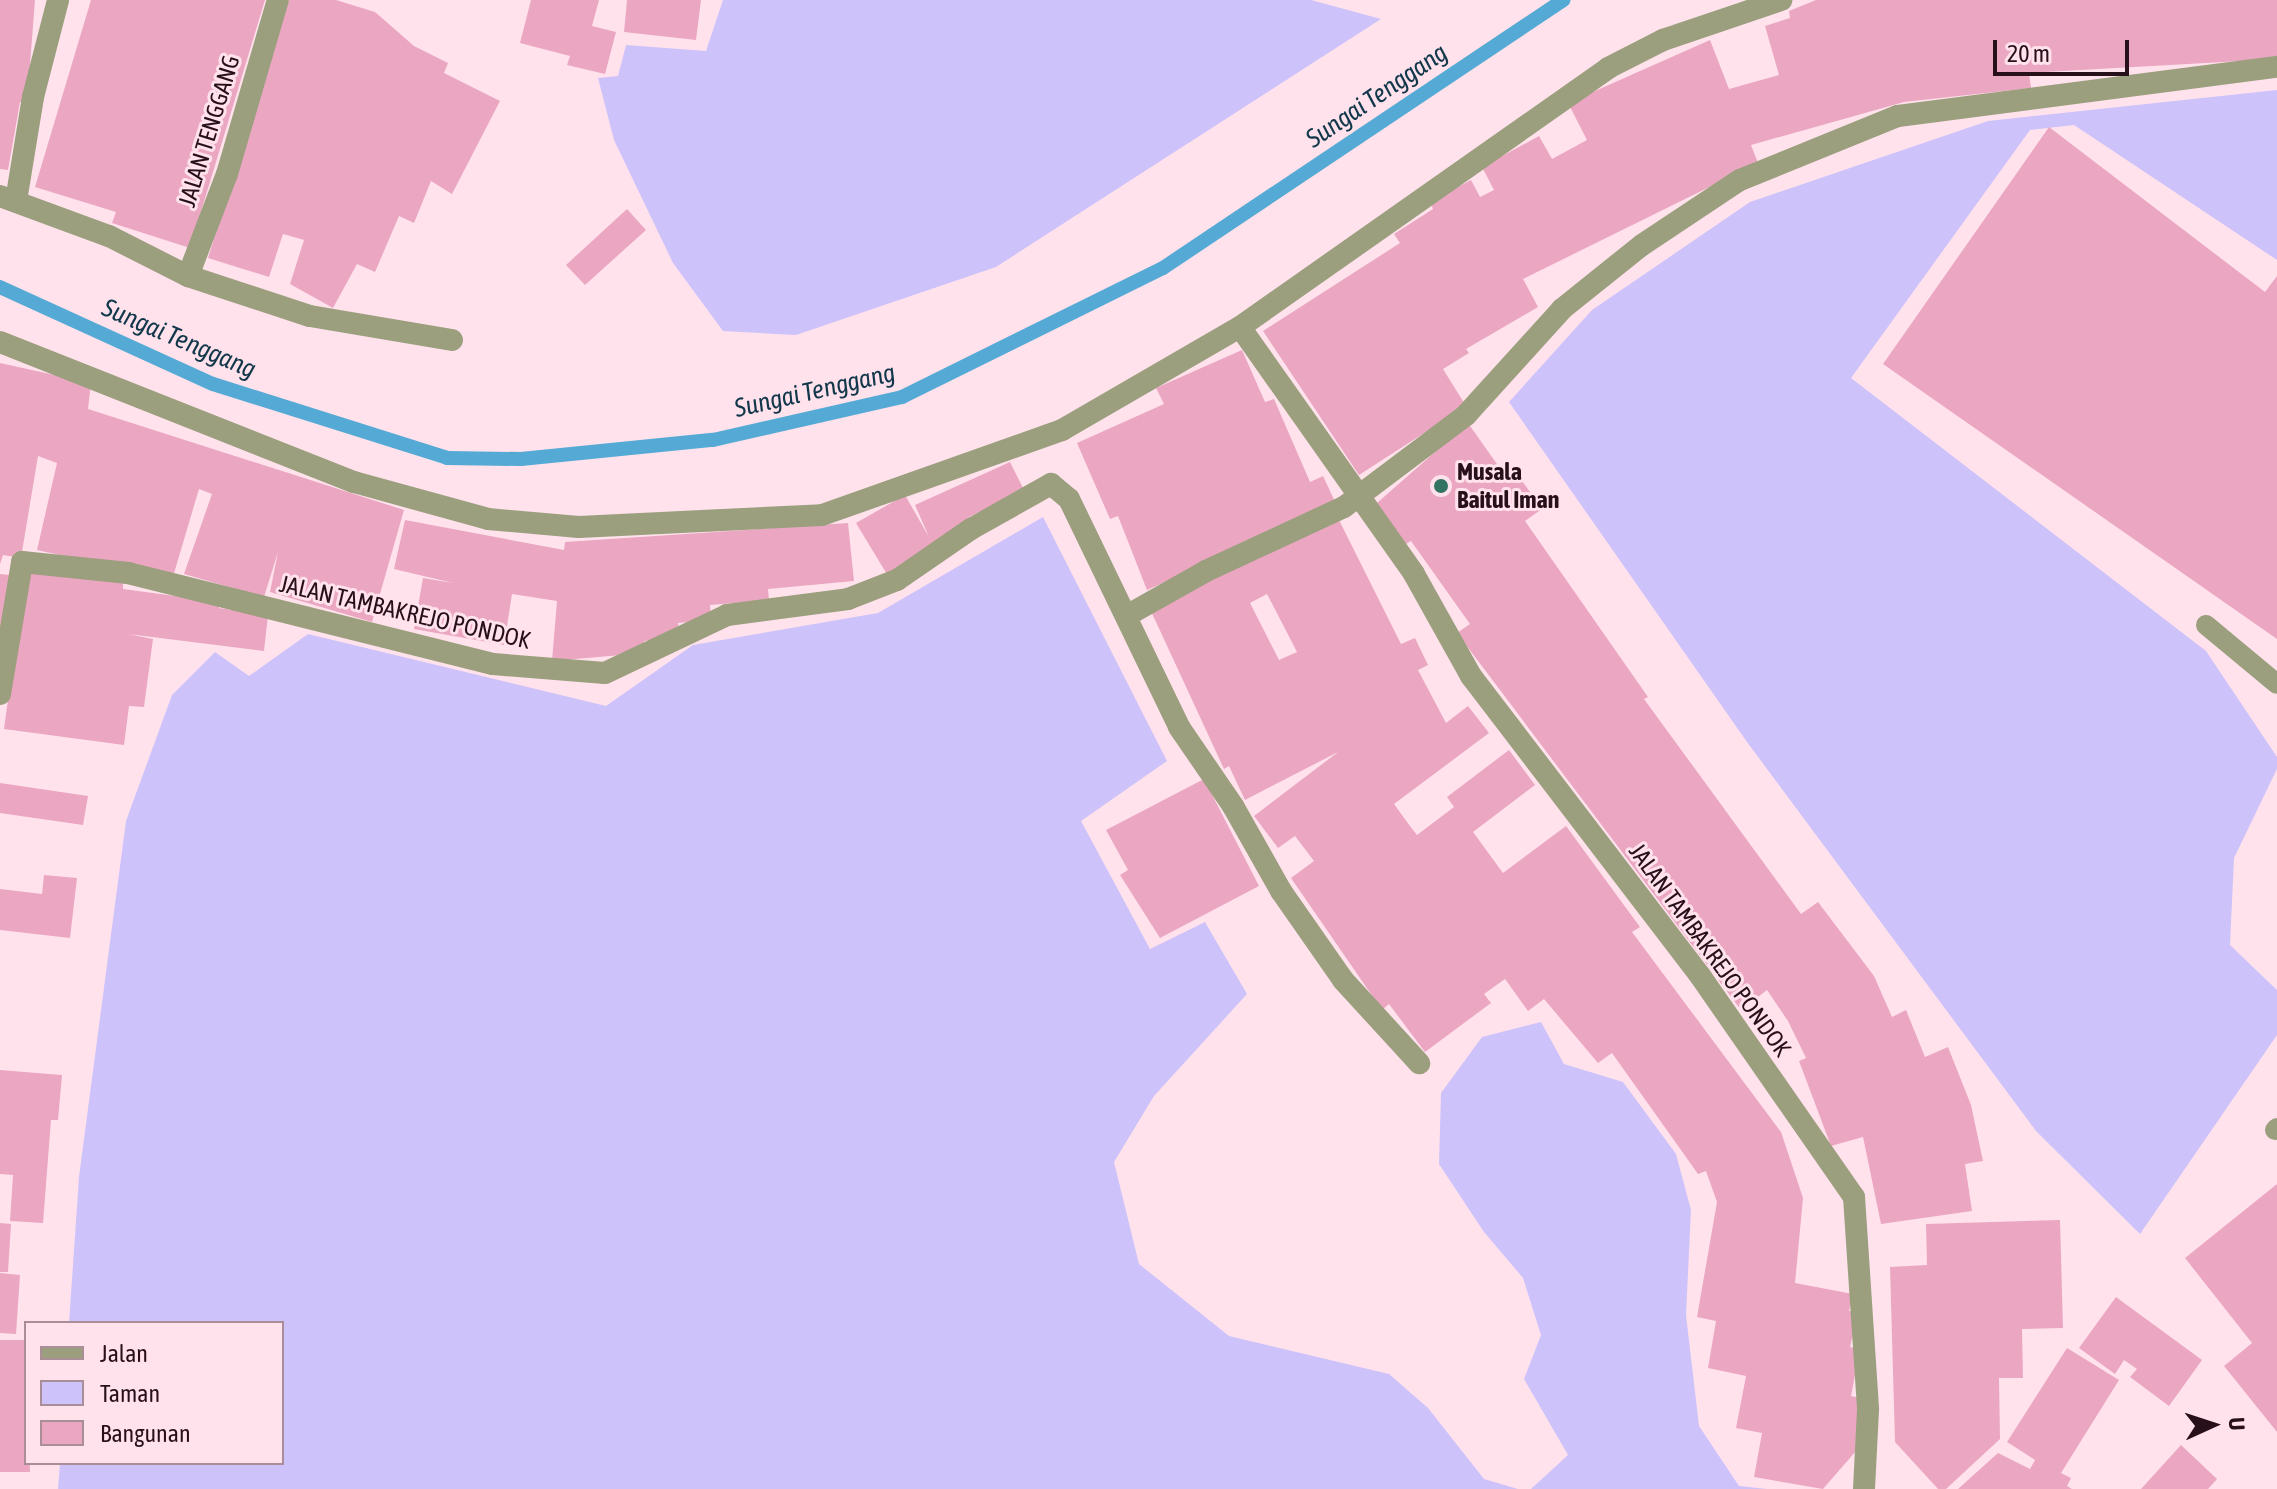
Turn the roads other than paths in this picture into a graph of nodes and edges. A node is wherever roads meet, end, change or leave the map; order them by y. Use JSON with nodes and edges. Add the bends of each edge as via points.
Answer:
{"nodes":[{"id":1,"x":58,"y":0,"type":"edge"},
{"id":2,"x":278,"y":0,"type":"edge"},
{"id":3,"x":1781,"y":0,"type":"edge"},
{"id":4,"x":2277,"y":67,"type":"edge"},
{"id":5,"x":8,"y":198,"type":"edge"},
{"id":6,"x":188,"y":276,"type":"junction"},
{"id":7,"x":1240,"y":327,"type":"junction"},
{"id":8,"x":452,"y":340,"type":"dead end"},
{"id":9,"x":0,"y":342,"type":"edge"},
{"id":10,"x":1359,"y":493,"type":"junction"},
{"id":11,"x":1128,"y":615,"type":"junction"},
{"id":12,"x":2206,"y":625,"type":"dead end"},
{"id":13,"x":2277,"y":684,"type":"edge"},
{"id":14,"x":0,"y":694,"type":"edge"},
{"id":15,"x":1419,"y":1063,"type":"dead end"},
{"id":16,"x":1864,"y":1489,"type":"edge"}],
"edges":[{"from":1,"to":5,"type":"street"},
{"from":2,"to":6,"type":"street","name":"JALAN TENGGANG","via":[[227,174]]},
{"from":3,"to":7,"type":"street","via":[[1663,40],[1608,68]]},
{"from":4,"to":10,"type":"street","via":[[1898,116],[1740,180],[1642,245],[1562,309],[1466,415]]},
{"from":5,"to":6,"type":"street","via":[[109,236]]},
{"from":6,"to":8,"type":"street","via":[[310,316]]},
{"from":7,"to":9,"type":"street","via":[[1044,439],[848,510],[802,518],[579,527],[509,523],[376,490]]},
{"from":7,"to":10,"type":"street","name":"JALAN TAMBAKREJO PONDOK"},
{"from":10,"to":11,"type":"street","via":[[1344,507],[1206,571]]},
{"from":10,"to":16,"type":"street","name":"JALAN TAMBAKREJO PONDOK","via":[[1414,574],[1471,676],[1701,977],[1854,1197],[1868,1410]]},
{"from":11,"to":14,"type":"street","name":"JALAN TAMBAKREJO PONDOK","via":[[1069,499],[1051,484],[982,521],[897,580],[848,599],[727,615],[605,673],[493,664],[128,573],[22,562]]},
{"from":11,"to":15,"type":"street","name":"JALAN TAMBAKREJO PONDOK","via":[[1179,727],[1233,806],[1281,891],[1343,980]]},
{"from":12,"to":13,"type":"lane"}]}
